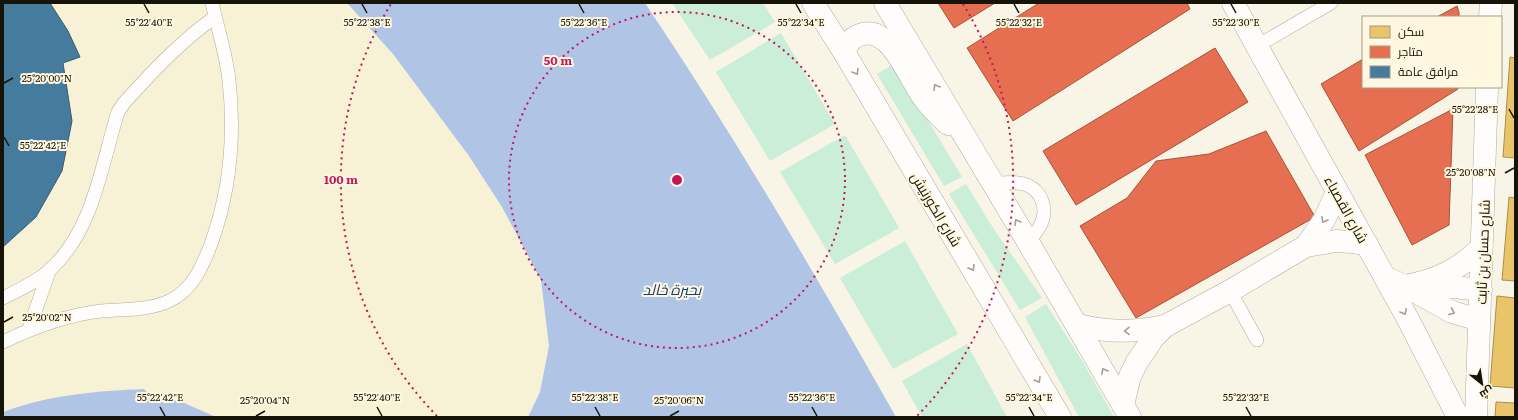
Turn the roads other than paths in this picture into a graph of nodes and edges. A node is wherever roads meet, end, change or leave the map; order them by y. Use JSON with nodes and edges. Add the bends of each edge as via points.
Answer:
{"nodes":[{"id":1,"x":202,"y":3,"type":"edge"},
{"id":2,"x":212,"y":3,"type":"edge"},
{"id":3,"x":813,"y":3,"type":"edge"},
{"id":4,"x":885,"y":3,"type":"edge"},
{"id":5,"x":1233,"y":3,"type":"edge"},
{"id":6,"x":1331,"y":3,"type":"edge"},
{"id":7,"x":1491,"y":3,"type":"edge"},
{"id":8,"x":1490,"y":16,"type":"edge"},
{"id":9,"x":215,"y":17,"type":"junction"},
{"id":10,"x":1257,"y":46,"type":"junction"},
{"id":11,"x":844,"y":52,"type":"junction"},
{"id":12,"x":1488,"y":88,"type":"edge"},
{"id":13,"x":965,"y":136,"type":"junction"},
{"id":14,"x":993,"y":184,"type":"junction"},
{"id":15,"x":1337,"y":192,"type":"junction"},
{"id":16,"x":1028,"y":242,"type":"junction"},
{"id":17,"x":1366,"y":244,"type":"junction"},
{"id":18,"x":1306,"y":246,"type":"junction"},
{"id":19,"x":1482,"y":248,"type":"junction"},
{"id":20,"x":50,"y":269,"type":"junction"},
{"id":21,"x":1386,"y":278,"type":"junction"},
{"id":22,"x":1405,"y":286,"type":"junction"},
{"id":23,"x":1481,"y":290,"type":"junction"},
{"id":24,"x":1230,"y":291,"type":"junction"},
{"id":25,"x":3,"y":298,"type":"edge"},
{"id":26,"x":1479,"y":320,"type":"junction"},
{"id":27,"x":1078,"y":325,"type":"junction"},
{"id":28,"x":1165,"y":326,"type":"junction"},
{"id":29,"x":28,"y":329,"type":"junction"},
{"id":30,"x":1257,"y":340,"type":"dead end"},
{"id":31,"x":3,"y":342,"type":"edge"},
{"id":32,"x":1126,"y":411,"type":"edge"},
{"id":33,"x":1060,"y":417,"type":"edge"},
{"id":34,"x":1458,"y":417,"type":"edge"},
{"id":35,"x":1476,"y":417,"type":"edge"}],
"edges":[{"from":1,"to":9,"type":"lane"},
{"from":2,"to":9,"type":"lane"},
{"from":3,"to":11,"type":"street","name":"شارع الكورنيش"},
{"from":13,"to":4,"type":"street","one_way":true},
{"from":5,"to":10,"type":"street","name":"شارع القصباء"},
{"from":6,"to":10,"type":"lane"},
{"from":7,"to":8,"type":"street"},
{"from":9,"to":20,"type":"lane","via":[[181,44],[118,112],[99,183],[88,212],[66,252]]},
{"from":9,"to":29,"type":"lane","via":[[229,78],[231,140],[229,172],[223,202],[200,272],[178,296],[159,305],[78,315]]},
{"from":10,"to":15,"type":"street","name":"شارع القصباء"},
{"from":11,"to":13,"type":"street","via":[[852,38],[867,33],[882,37],[894,49],[923,98],[941,117]]},
{"from":11,"to":33,"type":"street","name":"شارع الكورنيش","one_way":true},
{"from":12,"to":19,"type":"street","name":"شارع حسان بن ثابت"},
{"from":13,"to":14,"type":"street"},
{"from":16,"to":14,"type":"street","one_way":true},
{"from":14,"to":16,"type":"lane","via":[[1008,182],[1027,185],[1041,198],[1044,216],[1041,225]]},
{"from":15,"to":17,"type":"street","name":"شارع القصباء"},
{"from":15,"to":18,"type":"street","one_way":true,"via":[[1324,220]]},
{"from":16,"to":27,"type":"street"},
{"from":17,"to":18,"type":"street","via":[[1336,241]]},
{"from":17,"to":21,"type":"street","name":"شارع القصباء"},
{"from":18,"to":24,"type":"street"},
{"from":19,"to":22,"type":"street","via":[[1455,270],[1422,283]]},
{"from":19,"to":23,"type":"street","name":"شارع حسان بن ثابت"},
{"from":20,"to":25,"type":"lane","via":[[33,282]]},
{"from":20,"to":29,"type":"lane"},
{"from":21,"to":22,"type":"street"},
{"from":21,"to":34,"type":"street","name":"شارع القصباء","one_way":true},
{"from":22,"to":23,"type":"street"},
{"from":22,"to":26,"type":"street","one_way":true,"via":[[1452,312]]},
{"from":23,"to":26,"type":"street","name":"شارع حسان بن ثابت"},
{"from":24,"to":28,"type":"street"},
{"from":24,"to":30,"type":"lane"},
{"from":26,"to":35,"type":"street","name":"شارع حسان بن ثابت"},
{"from":28,"to":27,"type":"street","one_way":true,"via":[[1113,332]]},
{"from":32,"to":27,"type":"street","one_way":true},
{"from":28,"to":32,"type":"street","via":[[1137,362],[1128,383]]},
{"from":29,"to":31,"type":"lane"}]}
